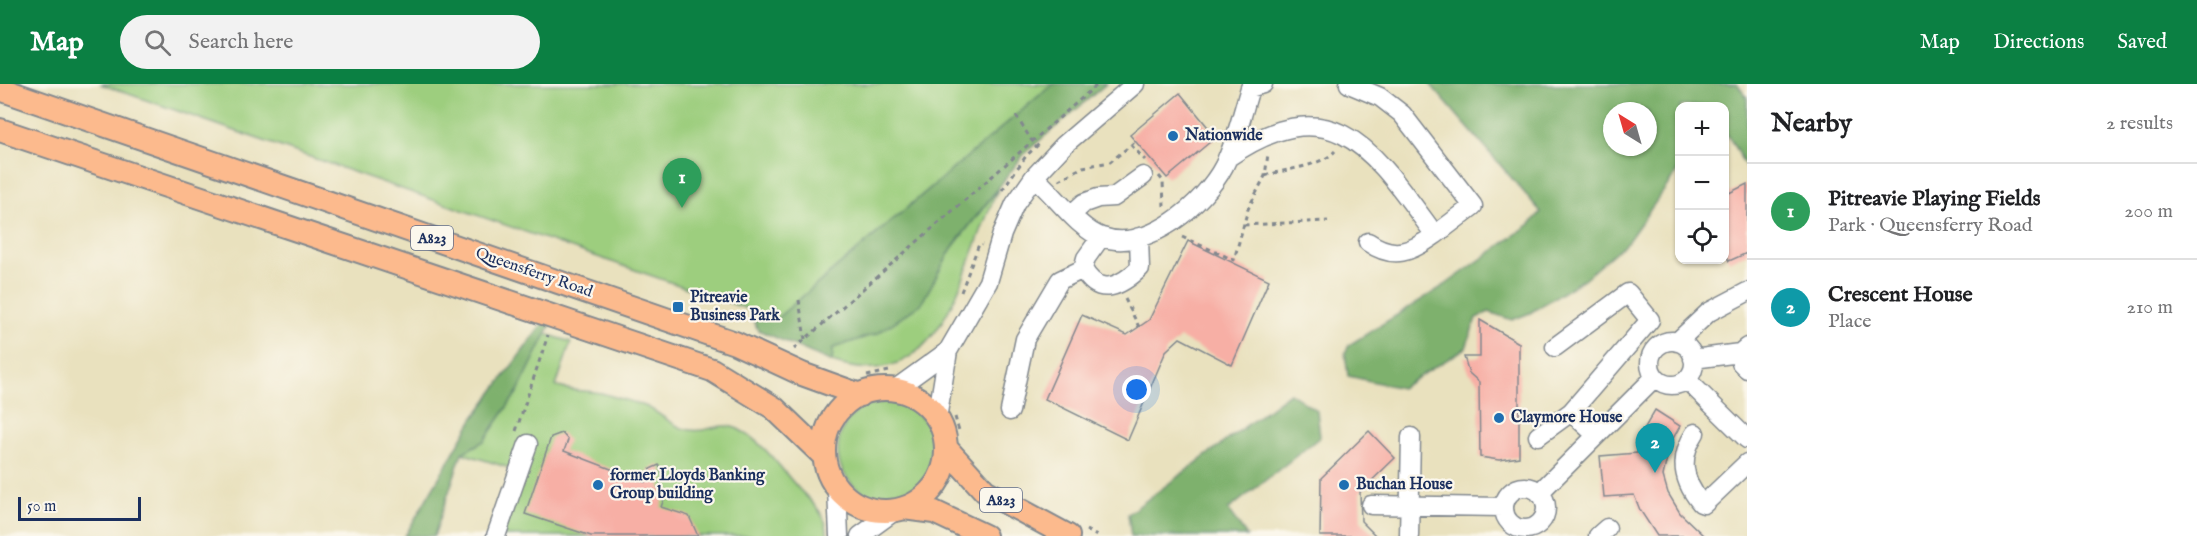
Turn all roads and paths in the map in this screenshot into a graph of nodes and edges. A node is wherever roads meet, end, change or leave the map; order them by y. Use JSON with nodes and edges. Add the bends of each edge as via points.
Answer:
{"nodes":[{"id":1,"x":1098,"y":84,"type":"edge"},
{"id":2,"x":1135,"y":84,"type":"edge"},
{"id":3,"x":1263,"y":84,"type":"edge"},
{"id":4,"x":1349,"y":84,"type":"edge"},
{"id":5,"x":0,"y":89,"type":"edge"},
{"id":6,"x":24,"y":91,"type":"edge"},
{"id":7,"x":1243,"y":109,"type":"junction"},
{"id":8,"x":1016,"y":116,"type":"dead end"},
{"id":9,"x":0,"y":130,"type":"edge"},
{"id":10,"x":1342,"y":134,"type":"junction"},
{"id":11,"x":1260,"y":136,"type":"junction"},
{"id":12,"x":1032,"y":141,"type":"junction"},
{"id":13,"x":1136,"y":141,"type":"dead end"},
{"id":14,"x":1020,"y":151,"type":"junction"},
{"id":15,"x":1026,"y":156,"type":"dead end"},
{"id":16,"x":1227,"y":158,"type":"junction"},
{"id":17,"x":1143,"y":176,"type":"dead end"},
{"id":18,"x":1265,"y":176,"type":"junction"},
{"id":19,"x":1034,"y":177,"type":"junction"},
{"id":20,"x":1058,"y":180,"type":"dead end"},
{"id":21,"x":1072,"y":214,"type":"junction"},
{"id":22,"x":1328,"y":220,"type":"dead end"},
{"id":23,"x":1169,"y":225,"type":"junction"},
{"id":24,"x":1244,"y":225,"type":"junction"},
{"id":25,"x":1435,"y":235,"type":"junction"},
{"id":26,"x":1101,"y":237,"type":"junction"},
{"id":27,"x":1138,"y":237,"type":"junction"},
{"id":28,"x":1368,"y":242,"type":"dead end"},
{"id":29,"x":1083,"y":269,"type":"junction"},
{"id":30,"x":1118,"y":284,"type":"junction"},
{"id":31,"x":1747,"y":292,"type":"edge"},
{"id":32,"x":798,"y":300,"type":"dead end"},
{"id":33,"x":555,"y":316,"type":"junction"},
{"id":34,"x":1139,"y":327,"type":"dead end"},
{"id":35,"x":806,"y":339,"type":"junction"},
{"id":36,"x":1677,"y":342,"type":"junction"},
{"id":37,"x":1555,"y":347,"type":"dead end"},
{"id":38,"x":948,"y":351,"type":"junction"},
{"id":39,"x":790,"y":352,"type":"dead end"},
{"id":40,"x":1745,"y":356,"type":"edge"},
{"id":41,"x":1693,"y":359,"type":"junction"},
{"id":42,"x":1655,"y":377,"type":"junction"},
{"id":43,"x":1687,"y":380,"type":"junction"},
{"id":44,"x":894,"y":390,"type":"junction"},
{"id":45,"x":860,"y":395,"type":"junction"},
{"id":46,"x":1010,"y":411,"type":"dead end"},
{"id":47,"x":1571,"y":411,"type":"junction"},
{"id":48,"x":937,"y":419,"type":"junction"},
{"id":49,"x":1695,"y":433,"type":"dead end"},
{"id":50,"x":1596,"y":435,"type":"junction"},
{"id":51,"x":1538,"y":436,"type":"dead end"},
{"id":52,"x":1411,"y":437,"type":"dead end"},
{"id":53,"x":1747,"y":439,"type":"edge"},
{"id":54,"x":520,"y":442,"type":"joint"},
{"id":55,"x":946,"y":448,"type":"junction"},
{"id":56,"x":824,"y":456,"type":"junction"},
{"id":57,"x":1747,"y":463,"type":"edge"},
{"id":58,"x":837,"y":488,"type":"junction"},
{"id":59,"x":1539,"y":493,"type":"junction"},
{"id":60,"x":1371,"y":505,"type":"dead end"},
{"id":61,"x":1409,"y":505,"type":"junction"},
{"id":62,"x":1503,"y":507,"type":"junction"},
{"id":63,"x":900,"y":509,"type":"junction"},
{"id":64,"x":1545,"y":530,"type":"edge"},
{"id":65,"x":496,"y":536,"type":"edge"},
{"id":66,"x":839,"y":536,"type":"edge"},
{"id":67,"x":860,"y":536,"type":"edge"},
{"id":68,"x":984,"y":536,"type":"edge"},
{"id":69,"x":1068,"y":536,"type":"edge"},
{"id":70,"x":1409,"y":536,"type":"edge"}],
"edges":[{"from":1,"to":12,"type":"path"},
{"from":2,"to":19,"type":"street","via":[[1064,145]]},
{"from":3,"to":7,"type":"street","via":[[1250,88]]},
{"from":4,"to":25,"type":"street","via":[[1380,97],[1402,114],[1473,206]]},
{"from":5,"to":6,"type":"main road","name":"Queensferry Road","number":"A823"},
{"from":6,"to":45,"type":"main road","name":"Queensferry Road","number":"A823","via":[[735,343]]},
{"from":7,"to":11,"type":"street","via":[[1252,130]]},
{"from":7,"to":16,"type":"street"},
{"from":8,"to":12,"type":"path"},
{"from":9,"to":33,"type":"main road","name":"Queensferry Road","number":"A823"},
{"from":10,"to":11,"type":"street","via":[[1322,127],[1289,126]]},
{"from":10,"to":18,"type":"path","via":[[1329,158],[1318,164],[1304,164]]},
{"from":10,"to":25,"type":"street","via":[[1369,151]]},
{"from":11,"to":16,"type":"street"},
{"from":11,"to":18,"type":"path","via":[[1268,151]]},
{"from":12,"to":14,"type":"path"},
{"from":13,"to":20,"type":"path","via":[[1110,162],[1083,167]]},
{"from":14,"to":15,"type":"path"},
{"from":14,"to":35,"type":"path"},
{"from":16,"to":23,"type":"street","via":[[1191,207]]},
{"from":17,"to":21,"type":"street","via":[[1114,196],[1084,203]]},
{"from":18,"to":24,"type":"path"},
{"from":19,"to":21,"type":"street"},
{"from":19,"to":38,"type":"street","via":[[1015,204],[988,282]]},
{"from":21,"to":26,"type":"street"},
{"from":22,"to":24,"type":"path"},
{"from":23,"to":24,"type":"path","via":[[1176,234],[1234,260]]},
{"from":23,"to":27,"type":"street"},
{"from":25,"to":28,"type":"street","via":[[1416,248],[1395,253],[1381,251]]},
{"from":26,"to":27,"type":"street"},
{"from":26,"to":29,"type":"street"},
{"from":27,"to":30,"type":"street","via":[[1140,268]]},
{"from":29,"to":30,"type":"street","via":[[1088,279],[1100,286]]},
{"from":29,"to":46,"type":"street","via":[[1060,280],[1025,339]]},
{"from":30,"to":34,"type":"path"},
{"from":31,"to":36,"type":"street","via":[[1709,312]]},
{"from":32,"to":35,"type":"path"},
{"from":33,"to":54,"type":"path"},
{"from":33,"to":56,"type":"main road","name":"Queensferry Road","number":"A823","via":[[712,370],[774,408]]},
{"from":35,"to":39,"type":"path"},
{"from":36,"to":41,"type":"street","via":[[1687,347]]},
{"from":36,"to":42,"type":"street","via":[[1666,342],[1655,350],[1650,363]]},
{"from":37,"to":47,"type":"street","via":[[1628,293],[1650,320]]},
{"from":38,"to":44,"type":"street"},
{"from":38,"to":48,"type":"street"},
{"from":40,"to":41,"type":"street"},
{"from":41,"to":43,"type":"street","via":[[1694,367]]},
{"from":42,"to":43,"type":"street","via":[[1674,385]]},
{"from":42,"to":50,"type":"street"},
{"from":43,"to":53,"type":"street"},
{"from":44,"to":45,"type":"main road","number":"A823"},
{"from":44,"to":48,"type":"main road","number":"A823","via":[[919,400]]},
{"from":45,"to":56,"type":"main road","number":"A823","via":[[832,419],[825,437]]},
{"from":47,"to":50,"type":"street"},
{"from":47,"to":51,"type":"street"},
{"from":48,"to":55,"type":"main road","number":"A823"},
{"from":49,"to":57,"type":"street","via":[[1686,446],[1684,466],[1687,480],[1701,503]]},
{"from":50,"to":59,"type":"street"},
{"from":52,"to":61,"type":"street"},
{"from":54,"to":65,"type":"street"},
{"from":55,"to":63,"type":"main road","via":[[944,468],[935,485],[921,499]]},
{"from":55,"to":69,"type":"main road","number":"A823","via":[[986,491]]},
{"from":56,"to":58,"type":"main road","number":"A823"},
{"from":58,"to":63,"type":"main road","number":"A823","via":[[865,508]]},
{"from":58,"to":66,"type":"street"},
{"from":59,"to":62,"type":"street","via":[[1519,488],[1507,496]]},
{"from":59,"to":64,"type":"street","via":[[1545,502]]},
{"from":60,"to":61,"type":"street"},
{"from":61,"to":62,"type":"street"},
{"from":61,"to":70,"type":"street"},
{"from":62,"to":64,"type":"street","via":[[1505,518],[1516,528]]},
{"from":63,"to":67,"type":"street"},
{"from":63,"to":68,"type":"main road","number":"A823","via":[[934,512]]}]}
